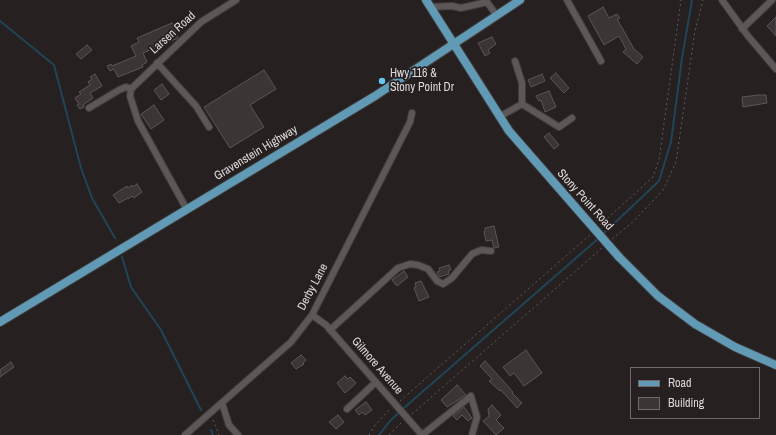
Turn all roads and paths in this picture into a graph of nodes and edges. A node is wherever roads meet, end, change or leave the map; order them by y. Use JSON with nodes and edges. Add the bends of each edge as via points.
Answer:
{"nodes":[{"id":1,"x":236,"y":0,"type":"edge"},
{"id":2,"x":520,"y":0,"type":"edge"},
{"id":3,"x":566,"y":0,"type":"edge"},
{"id":4,"x":681,"y":0,"type":"edge"},
{"id":5,"x":703,"y":0,"type":"edge"},
{"id":6,"x":722,"y":0,"type":"edge"},
{"id":7,"x":772,"y":0,"type":"edge"},
{"id":8,"x":488,"y":1,"type":"edge"},
{"id":9,"x":428,"y":4,"type":"edge"},
{"id":10,"x":497,"y":16,"type":"junction"},
{"id":11,"x":742,"y":29,"type":"junction"},
{"id":12,"x":453,"y":44,"type":"junction"},
{"id":13,"x":515,"y":61,"type":"dead end"},
{"id":14,"x":601,"y":61,"type":"dead end"},
{"id":15,"x":156,"y":63,"type":"junction"},
{"id":16,"x":776,"y":68,"type":"edge"},
{"id":17,"x":130,"y":89,"type":"junction"},
{"id":18,"x":522,"y":104,"type":"junction"},
{"id":19,"x":89,"y":108,"type":"dead end"},
{"id":20,"x":412,"y":113,"type":"dead end"},
{"id":21,"x":499,"y":117,"type":"junction"},
{"id":22,"x":572,"y":118,"type":"dead end"},
{"id":23,"x":209,"y":127,"type":"dead end"},
{"id":24,"x":186,"y":208,"type":"junction"},
{"id":25,"x":596,"y":229,"type":"dead end"},
{"id":26,"x":592,"y":233,"type":"dead end"},
{"id":27,"x":611,"y":240,"type":"dead end"},
{"id":28,"x":605,"y":245,"type":"dead end"},
{"id":29,"x":491,"y":251,"type":"dead end"},
{"id":30,"x":312,"y":315,"type":"junction"},
{"id":31,"x":0,"y":322,"type":"edge"},
{"id":32,"x":330,"y":330,"type":"junction"},
{"id":33,"x":776,"y":365,"type":"edge"},
{"id":34,"x":376,"y":382,"type":"junction"},
{"id":35,"x":222,"y":403,"type":"junction"},
{"id":36,"x":396,"y":405,"type":"junction"},
{"id":37,"x":347,"y":409,"type":"dead end"},
{"id":38,"x":210,"y":413,"type":"junction"},
{"id":39,"x":405,"y":416,"type":"junction"},
{"id":40,"x":185,"y":435,"type":"edge"},
{"id":41,"x":219,"y":435,"type":"edge"},
{"id":42,"x":238,"y":435,"type":"edge"},
{"id":43,"x":369,"y":435,"type":"edge"},
{"id":44,"x":389,"y":435,"type":"edge"},
{"id":45,"x":422,"y":435,"type":"edge"},
{"id":46,"x":472,"y":435,"type":"edge"}],
"edges":[{"from":1,"to":15,"type":"street","name":"Larsen Road","via":[[202,22]]},
{"from":2,"to":10,"type":"main road","name":"Gravenstein Highway"},
{"from":3,"to":14,"type":"street"},
{"from":4,"to":25,"type":"path","via":[[659,160],[653,177]]},
{"from":5,"to":27,"type":"path","via":[[695,30],[676,162],[663,190],[635,220]]},
{"from":6,"to":11,"type":"street"},
{"from":7,"to":11,"type":"street"},
{"from":8,"to":9,"type":"street","via":[[461,8]]},
{"from":8,"to":10,"type":"street"},
{"from":9,"to":12,"type":"main road","name":"Stony Point Road"},
{"from":10,"to":12,"type":"main road","name":"Gravenstein Highway"},
{"from":11,"to":16,"type":"street"},
{"from":12,"to":21,"type":"main road","name":"Stony Point Road"},
{"from":12,"to":24,"type":"main road","name":"Gravenstein Highway","via":[[375,96]]},
{"from":13,"to":18,"type":"street","via":[[522,83]]},
{"from":15,"to":17,"type":"street","name":"Larsen Road"},
{"from":15,"to":23,"type":"street","via":[[196,106]]},
{"from":17,"to":19,"type":"street","via":[[126,87],[119,90]]},
{"from":17,"to":24,"type":"street","via":[[138,121]]},
{"from":18,"to":21,"type":"street"},
{"from":18,"to":22,"type":"street","via":[[559,127]]},
{"from":20,"to":30,"type":"street","name":"Derby Lane","via":[[410,122]]},
{"from":21,"to":33,"type":"main road","name":"Stony Point Road","bridge":true,"via":[[584,218],[658,296],[695,324],[735,347]]},
{"from":24,"to":31,"type":"main road","name":"Gravenstein Highway"},
{"from":26,"to":36,"type":"path"},
{"from":28,"to":39,"type":"path"},
{"from":29,"to":32,"type":"street","via":[[481,250],[472,254],[452,278],[443,284],[437,281],[428,269],[418,265],[410,264],[398,268]]},
{"from":30,"to":32,"type":"street","name":"Gilmore Avenue"},
{"from":30,"to":35,"type":"street","name":"Derby Lane","via":[[291,342]]},
{"from":32,"to":34,"type":"street","name":"Gilmore Avenue"},
{"from":34,"to":36,"type":"street","name":"Gilmore Avenue"},
{"from":34,"to":37,"type":"street"},
{"from":35,"to":38,"type":"street","name":"Derby Lane"},
{"from":35,"to":42,"type":"street","via":[[229,425]]},
{"from":36,"to":39,"type":"street","name":"Gilmore Avenue"},
{"from":36,"to":43,"type":"path","via":[[375,425]]},
{"from":38,"to":40,"type":"street","name":"Derby Lane"},
{"from":38,"to":41,"type":"path"},
{"from":39,"to":44,"type":"path"},
{"from":39,"to":45,"type":"street","name":"Gilmore Avenue"},
{"from":45,"to":46,"type":"street","via":[[471,396],[477,417]]}]}
